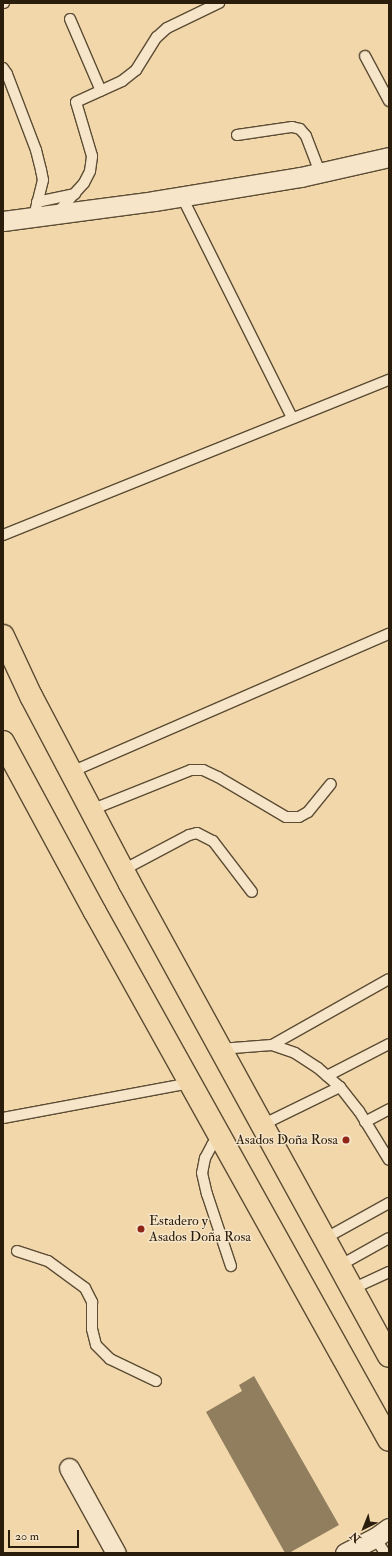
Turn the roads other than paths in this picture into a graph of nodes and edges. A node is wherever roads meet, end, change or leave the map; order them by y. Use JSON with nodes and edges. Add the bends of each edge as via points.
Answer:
{"nodes":[{"id":1,"x":219,"y":3,"type":"edge"},
{"id":2,"x":70,"y":19,"type":"dead end"},
{"id":3,"x":365,"y":56,"type":"dead end"},
{"id":4,"x":3,"y":68,"type":"edge"},
{"id":5,"x":101,"y":91,"type":"junction"},
{"id":6,"x":389,"y":101,"type":"edge"},
{"id":7,"x":237,"y":136,"type":"dead end"},
{"id":8,"x":389,"y":157,"type":"edge"},
{"id":9,"x":320,"y":173,"type":"junction"},
{"id":10,"x":75,"y":194,"type":"junction"},
{"id":11,"x":182,"y":197,"type":"junction"},
{"id":12,"x":35,"y":210,"type":"junction"},
{"id":13,"x":55,"y":215,"type":"junction"},
{"id":14,"x":3,"y":221,"type":"edge"},
{"id":15,"x":389,"y":380,"type":"edge"},
{"id":16,"x":292,"y":418,"type":"junction"},
{"id":17,"x":3,"y":535,"type":"edge"},
{"id":18,"x":389,"y":634,"type":"edge"},
{"id":19,"x":3,"y":636,"type":"edge"},
{"id":20,"x":3,"y":742,"type":"edge"},
{"id":21,"x":71,"y":772,"type":"junction"},
{"id":22,"x":331,"y":784,"type":"dead end"},
{"id":23,"x":91,"y":810,"type":"junction"},
{"id":24,"x":123,"y":870,"type":"junction"},
{"id":25,"x":252,"y":892,"type":"dead end"},
{"id":26,"x":389,"y":979,"type":"edge"},
{"id":27,"x":389,"y":1044,"type":"edge"},
{"id":28,"x":272,"y":1045,"type":"junction"},
{"id":29,"x":220,"y":1049,"type":"junction"},
{"id":30,"x":327,"y":1076,"type":"junction"},
{"id":31,"x":190,"y":1084,"type":"junction"},
{"id":32,"x":340,"y":1087,"type":"junction"},
{"id":33,"x":389,"y":1109,"type":"edge"},
{"id":34,"x":3,"y":1118,"type":"edge"},
{"id":35,"x":365,"y":1122,"type":"junction"},
{"id":36,"x":262,"y":1125,"type":"junction"},
{"id":37,"x":219,"y":1136,"type":"junction"},
{"id":38,"x":389,"y":1160,"type":"edge"},
{"id":39,"x":389,"y":1203,"type":"edge"},
{"id":40,"x":389,"y":1238,"type":"edge"},
{"id":41,"x":324,"y":1239,"type":"junction"},
{"id":42,"x":17,"y":1251,"type":"dead end"},
{"id":43,"x":231,"y":1266,"type":"dead end"},
{"id":44,"x":338,"y":1266,"type":"junction"},
{"id":45,"x":389,"y":1272,"type":"edge"},
{"id":46,"x":352,"y":1289,"type":"junction"},
{"id":47,"x":386,"y":1344,"type":"edge"},
{"id":48,"x":156,"y":1381,"type":"dead end"},
{"id":49,"x":389,"y":1440,"type":"edge"},
{"id":50,"x":69,"y":1468,"type":"dead end"},
{"id":51,"x":383,"y":1540,"type":"edge"},
{"id":52,"x":116,"y":1553,"type":"edge"},
{"id":53,"x":345,"y":1553,"type":"edge"}],
"edges":[{"from":1,"to":5,"type":"lane","via":[[167,28],[157,37],[136,70],[122,81]]},
{"from":2,"to":5,"type":"lane"},
{"from":3,"to":6,"type":"lane"},
{"from":4,"to":12,"type":"lane","via":[[36,150],[41,170],[43,180]]},
{"from":5,"to":10,"type":"lane","via":[[76,102],[92,156],[90,171]]},
{"from":7,"to":9,"type":"lane","via":[[292,127],[300,129],[306,136]]},
{"from":8,"to":9,"type":"street"},
{"from":9,"to":11,"type":"street"},
{"from":10,"to":12,"type":"lane"},
{"from":10,"to":13,"type":"lane"},
{"from":11,"to":13,"type":"street"},
{"from":11,"to":16,"type":"lane"},
{"from":12,"to":13,"type":"street"},
{"from":12,"to":14,"type":"street"},
{"from":15,"to":16,"type":"lane"},
{"from":16,"to":17,"type":"lane"},
{"from":18,"to":21,"type":"lane"},
{"from":19,"to":21,"type":"main road"},
{"from":20,"to":31,"type":"main road"},
{"from":21,"to":23,"type":"main road"},
{"from":22,"to":23,"type":"lane","via":[[308,812],[299,817],[286,817],[204,770],[191,770]]},
{"from":23,"to":24,"type":"main road"},
{"from":24,"to":25,"type":"lane","via":[[188,835],[197,833],[213,841]]},
{"from":24,"to":29,"type":"main road"},
{"from":26,"to":28,"type":"lane"},
{"from":27,"to":30,"type":"lane"},
{"from":28,"to":29,"type":"lane"},
{"from":28,"to":30,"type":"lane","via":[[295,1053]]},
{"from":29,"to":36,"type":"main road"},
{"from":30,"to":32,"type":"lane"},
{"from":31,"to":34,"type":"lane"},
{"from":31,"to":37,"type":"main road"},
{"from":32,"to":35,"type":"lane"},
{"from":32,"to":36,"type":"lane"},
{"from":33,"to":35,"type":"lane"},
{"from":35,"to":38,"type":"lane"},
{"from":36,"to":41,"type":"main road"},
{"from":37,"to":43,"type":"lane","via":[[205,1158],[202,1173]]},
{"from":37,"to":49,"type":"main road"},
{"from":39,"to":41,"type":"lane"},
{"from":40,"to":44,"type":"lane"},
{"from":41,"to":44,"type":"main road"},
{"from":42,"to":48,"type":"lane","via":[[48,1261],[85,1288],[92,1302],[92,1329],[96,1345],[110,1359]]},
{"from":44,"to":46,"type":"main road"},
{"from":45,"to":46,"type":"lane"},
{"from":46,"to":47,"type":"main road"},
{"from":50,"to":52,"type":"street"},
{"from":51,"to":53,"type":"street"}]}
